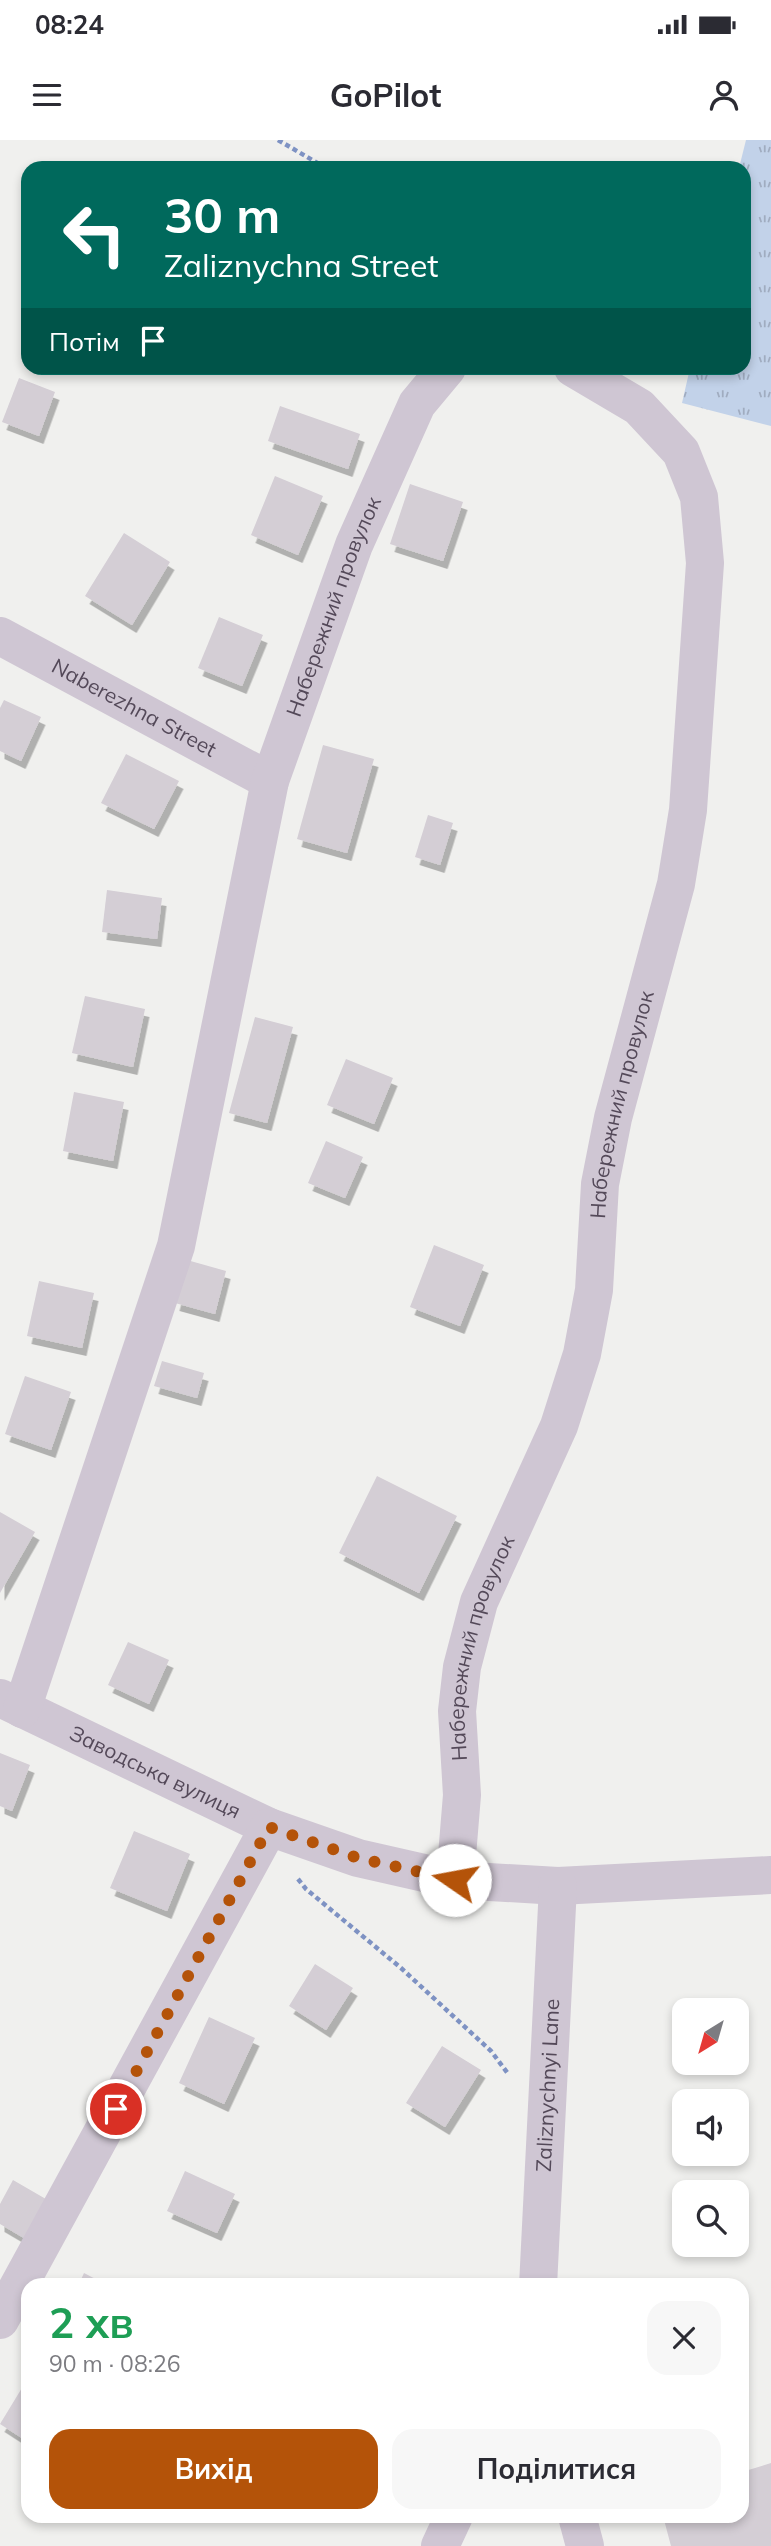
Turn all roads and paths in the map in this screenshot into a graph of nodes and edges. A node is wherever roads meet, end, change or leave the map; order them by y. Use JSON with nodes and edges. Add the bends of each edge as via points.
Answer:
{"nodes":[{"id":1,"x":278,"y":140,"type":"edge"},
{"id":2,"x":314,"y":161,"type":"edge"},
{"id":3,"x":441,"y":375,"type":"edge"},
{"id":4,"x":585,"y":375,"type":"edge"},
{"id":5,"x":0,"y":636,"type":"edge"},
{"id":6,"x":270,"y":781,"type":"junction"},
{"id":7,"x":11,"y":1704,"type":"edge"},
{"id":8,"x":269,"y":1827,"type":"junction"},
{"id":9,"x":771,"y":1875,"type":"edge"},
{"id":10,"x":455,"y":1880,"type":"junction"},
{"id":11,"x":558,"y":1885,"type":"junction"},
{"id":12,"x":511,"y":2079,"type":"dead end"},
{"id":13,"x":23,"y":2278,"type":"edge"},
{"id":14,"x":538,"y":2278,"type":"edge"},
{"id":15,"x":21,"y":2282,"type":"edge"},
{"id":16,"x":0,"y":2320,"type":"edge"},
{"id":17,"x":451,"y":2523,"type":"edge"},
{"id":18,"x":579,"y":2523,"type":"edge"},
{"id":19,"x":440,"y":2546,"type":"edge"},
{"id":20,"x":585,"y":2546,"type":"edge"}],
"edges":[{"from":1,"to":2,"type":"path"},
{"from":3,"to":6,"type":"street","name":"Набережний провулок","via":[[417,404],[354,545]]},
{"from":4,"to":10,"type":"street","name":"Набережний провулок","via":[[639,407],[681,452],[699,497],[705,564],[688,810],[676,884],[612,1118],[600,1184],[594,1290],[582,1354],[559,1426],[479,1602],[462,1667],[457,1711],[462,1796]]},
{"from":5,"to":6,"type":"street","name":"Naberezhna Street"},
{"from":6,"to":7,"type":"street","name":"Набережний провулок","via":[[176,1246]]},
{"from":7,"to":8,"type":"street","name":"Заводська вулиця"},
{"from":8,"to":10,"type":"street","name":"Заводська вулиця","via":[[358,1858]]},
{"from":8,"to":12,"type":"path","via":[[285,1864],[306,1889],[491,2051]]},
{"from":8,"to":13,"type":"street"},
{"from":9,"to":11,"type":"street","name":"Заводська вулиця"},
{"from":10,"to":11,"type":"street","name":"Заводська вулиця"},
{"from":11,"to":14,"type":"street","name":"Zaliznychnyi Lane"},
{"from":15,"to":16,"type":"street"},
{"from":17,"to":19,"type":"street"},
{"from":18,"to":20,"type":"street"}]}
